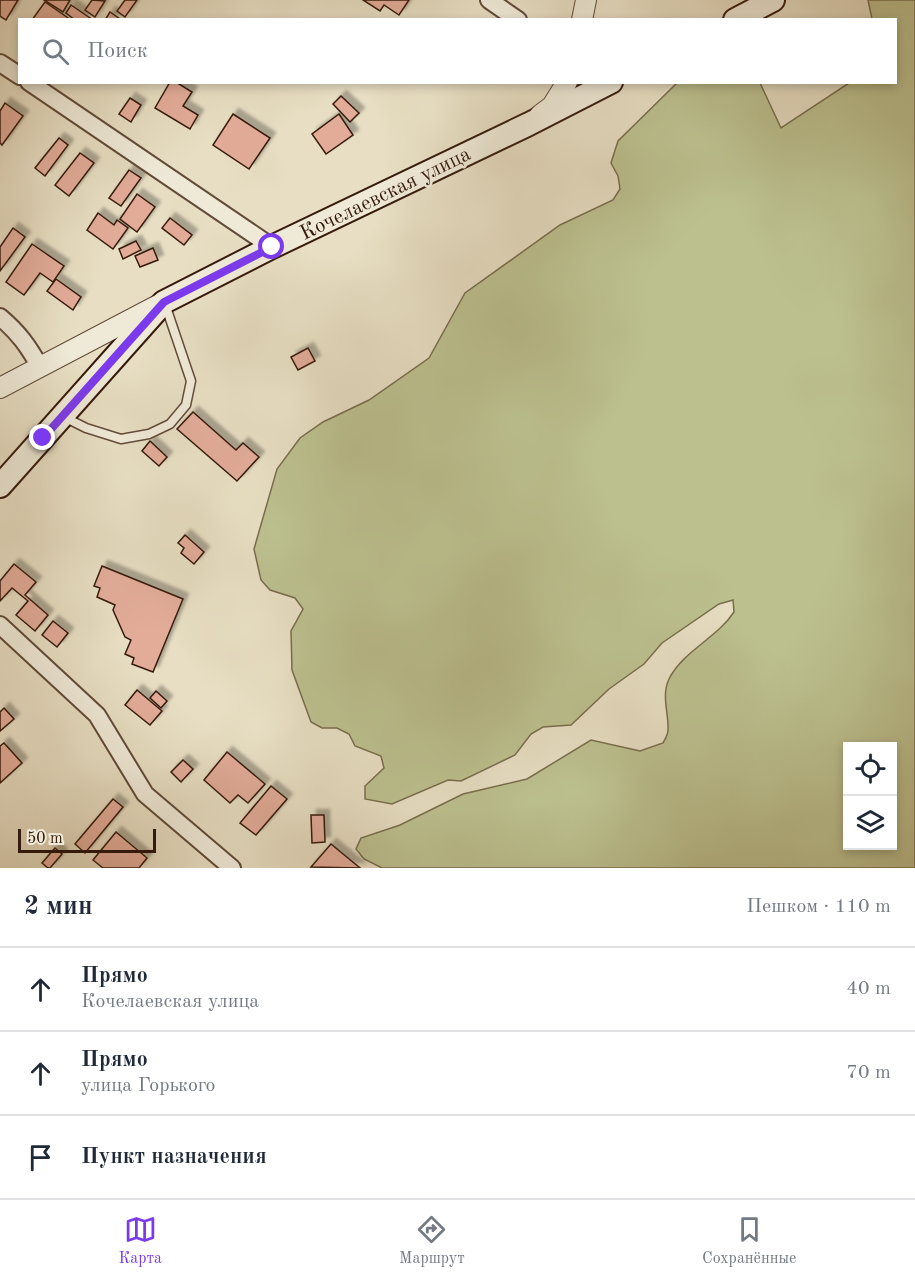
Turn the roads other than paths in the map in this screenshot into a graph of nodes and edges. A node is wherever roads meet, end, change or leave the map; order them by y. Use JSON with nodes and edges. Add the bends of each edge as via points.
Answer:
{"nodes":[{"id":1,"x":489,"y":0,"type":"edge"},
{"id":2,"x":586,"y":0,"type":"edge"},
{"id":3,"x":773,"y":0,"type":"edge"},
{"id":4,"x":515,"y":18,"type":"edge"},
{"id":5,"x":582,"y":18,"type":"edge"},
{"id":6,"x":739,"y":18,"type":"edge"},
{"id":7,"x":0,"y":63,"type":"edge"},
{"id":8,"x":18,"y":75,"type":"edge"},
{"id":9,"x":32,"y":84,"type":"edge"},
{"id":10,"x":566,"y":84,"type":"edge"},
{"id":11,"x":607,"y":84,"type":"edge"},
{"id":12,"x":529,"y":124,"type":"junction"},
{"id":13,"x":272,"y":247,"type":"junction"},
{"id":14,"x":164,"y":302,"type":"junction"},
{"id":15,"x":0,"y":317,"type":"edge"},
{"id":16,"x":40,"y":367,"type":"junction"},
{"id":17,"x":0,"y":388,"type":"edge"},
{"id":18,"x":62,"y":416,"type":"junction"},
{"id":19,"x":0,"y":486,"type":"edge"},
{"id":20,"x":0,"y":624,"type":"edge"},
{"id":21,"x":232,"y":868,"type":"edge"}],
"edges":[{"from":1,"to":4,"type":"street"},
{"from":2,"to":5,"type":"street"},
{"from":3,"to":6,"type":"main road"},
{"from":7,"to":8,"type":"street"},
{"from":9,"to":13,"type":"street"},
{"from":10,"to":12,"type":"street","via":[[552,106]]},
{"from":11,"to":12,"type":"main road","name":"Кочелаевская улица"},
{"from":12,"to":13,"type":"main road","name":"Кочелаевская улица"},
{"from":13,"to":14,"type":"main road","name":"Кочелаевская улица"},
{"from":14,"to":16,"type":"street","name":"Кочелаевская улица"},
{"from":14,"to":18,"type":"main road"},
{"from":14,"to":18,"type":"lane","via":[[191,381],[186,405],[170,424],[149,434],[121,439]]},
{"from":15,"to":16,"type":"street","via":[[25,342]]},
{"from":16,"to":17,"type":"street","name":"Кочелаевская улица"},
{"from":18,"to":19,"type":"main road"},
{"from":20,"to":21,"type":"street","via":[[97,715],[146,794]]}]}
